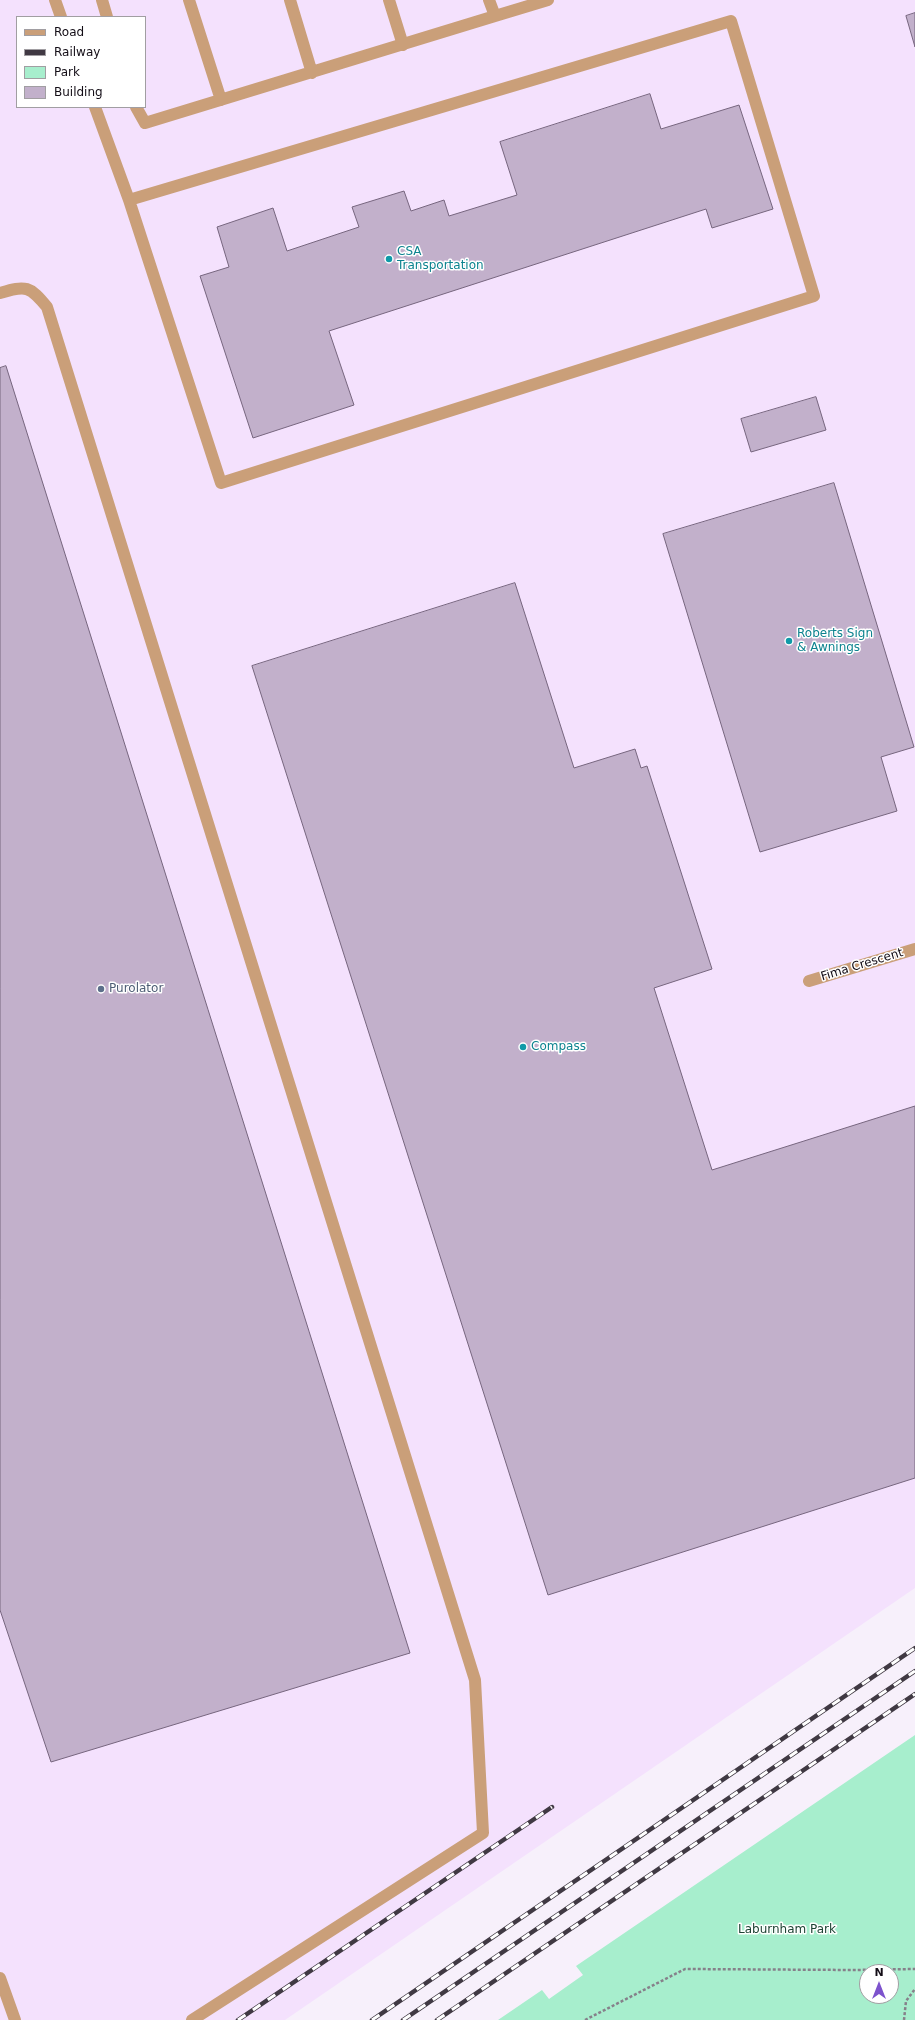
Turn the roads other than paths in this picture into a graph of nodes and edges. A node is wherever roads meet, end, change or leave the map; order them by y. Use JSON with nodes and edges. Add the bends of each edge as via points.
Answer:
{"nodes":[{"id":1,"x":55,"y":0,"type":"edge"},
{"id":2,"x":102,"y":0,"type":"edge"},
{"id":3,"x":189,"y":0,"type":"edge"},
{"id":4,"x":290,"y":0,"type":"edge"},
{"id":5,"x":389,"y":0,"type":"edge"},
{"id":6,"x":489,"y":0,"type":"edge"},
{"id":7,"x":548,"y":0,"type":"edge"},
{"id":8,"x":61,"y":16,"type":"edge"},
{"id":9,"x":107,"y":16,"type":"edge"},
{"id":10,"x":495,"y":16,"type":"junction"},
{"id":11,"x":403,"y":45,"type":"junction"},
{"id":12,"x":312,"y":73,"type":"junction"},
{"id":13,"x":221,"y":100,"type":"junction"},
{"id":14,"x":94,"y":108,"type":"edge"},
{"id":15,"x":137,"y":108,"type":"edge"},
{"id":16,"x":129,"y":200,"type":"junction"},
{"id":17,"x":0,"y":293,"type":"edge"},
{"id":18,"x":915,"y":949,"type":"edge"},
{"id":19,"x":809,"y":981,"type":"dead end"},
{"id":20,"x":0,"y":1978,"type":"edge"},
{"id":21,"x":15,"y":2020,"type":"edge"},
{"id":22,"x":192,"y":2020,"type":"edge"}],
"edges":[{"from":1,"to":8,"type":"street"},
{"from":2,"to":9,"type":"street"},
{"from":3,"to":13,"type":"street"},
{"from":4,"to":12,"type":"street"},
{"from":5,"to":11,"type":"street"},
{"from":6,"to":10,"type":"street"},
{"from":7,"to":10,"type":"street"},
{"from":10,"to":11,"type":"street"},
{"from":11,"to":12,"type":"street"},
{"from":12,"to":13,"type":"street"},
{"from":13,"to":15,"type":"street","via":[[145,123]]},
{"from":14,"to":16,"type":"street"},
{"from":16,"to":16,"type":"street","via":[[731,21],[814,296],[221,483]]},
{"from":17,"to":22,"type":"street","via":[[18,287],[35,292],[47,307],[474,1680],[483,1833]]},
{"from":18,"to":19,"type":"street","name":"Fima Crescent"},
{"from":20,"to":21,"type":"street"}]}
